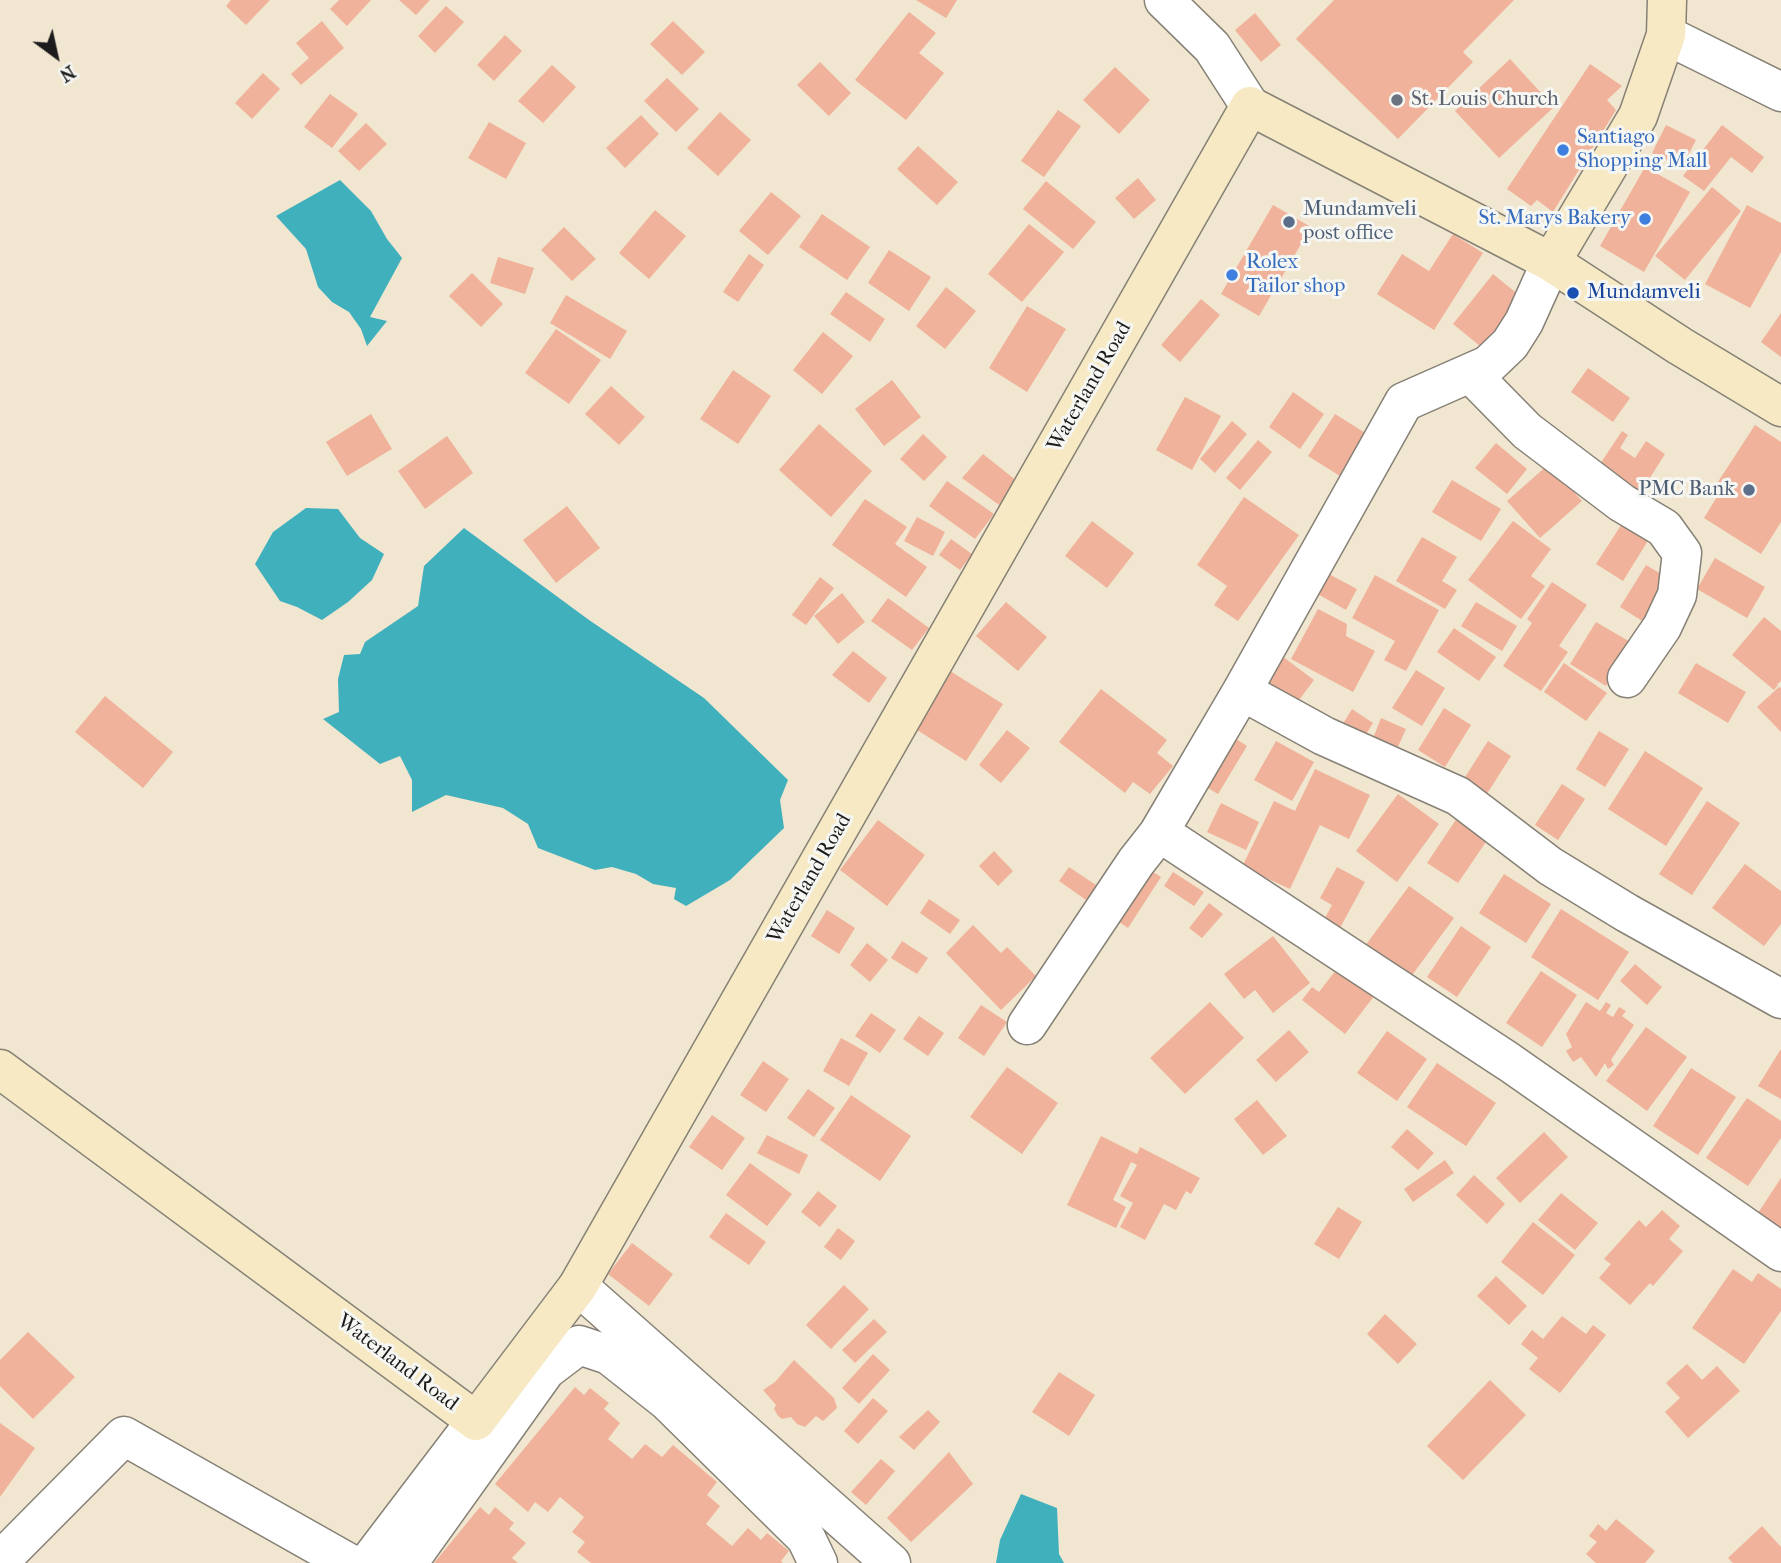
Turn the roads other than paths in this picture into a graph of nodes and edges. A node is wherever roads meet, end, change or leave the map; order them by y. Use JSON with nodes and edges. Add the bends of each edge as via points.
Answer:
{"nodes":[{"id":1,"x":1164,"y":0,"type":"edge"},
{"id":2,"x":1667,"y":17,"type":"edge"},
{"id":3,"x":1781,"y":92,"type":"edge"},
{"id":4,"x":1250,"y":106,"type":"junction"},
{"id":5,"x":1551,"y":262,"type":"junction"},
{"id":6,"x":1470,"y":373,"type":"junction"},
{"id":7,"x":1781,"y":407,"type":"edge"},
{"id":8,"x":1628,"y":678,"type":"dead end"},
{"id":9,"x":1242,"y":691,"type":"junction"},
{"id":10,"x":1158,"y":834,"type":"junction"},
{"id":11,"x":1781,"y":999,"type":"edge"},
{"id":12,"x":1027,"y":1025,"type":"dead end"},
{"id":13,"x":0,"y":1069,"type":"edge"},
{"id":14,"x":1781,"y":1252,"type":"edge"},
{"id":15,"x":578,"y":1286,"type":"junction"},
{"id":16,"x":476,"y":1421,"type":"junction"},
{"id":17,"x":0,"y":1561,"type":"edge"},
{"id":18,"x":349,"y":1563,"type":"edge"},
{"id":19,"x":368,"y":1563,"type":"edge"},
{"id":20,"x":408,"y":1563,"type":"edge"},
{"id":21,"x":818,"y":1563,"type":"edge"},
{"id":22,"x":890,"y":1563,"type":"edge"}],
"edges":[{"from":1,"to":4,"type":"street","via":[[1212,47]]},
{"from":2,"to":3,"type":"street"},
{"from":2,"to":5,"type":"main road","via":[[1638,116]]},
{"from":4,"to":5,"type":"main road"},
{"from":4,"to":15,"type":"main road","name":"Waterland Road"},
{"from":5,"to":6,"type":"street","via":[[1510,344],[1488,365]]},
{"from":5,"to":7,"type":"main road"},
{"from":6,"to":8,"type":"street","via":[[1527,431],[1622,503],[1664,528],[1682,553],[1676,595],[1662,627]]},
{"from":6,"to":9,"type":"street","via":[[1404,402]]},
{"from":9,"to":10,"type":"street"},
{"from":9,"to":11,"type":"street","via":[[1324,736],[1458,796],[1550,866]]},
{"from":10,"to":12,"type":"street"},
{"from":10,"to":14,"type":"street","via":[[1509,1062]]},
{"from":13,"to":16,"type":"main road","name":"Waterland Road"},
{"from":15,"to":16,"type":"main road","name":"Waterland Road"},
{"from":15,"to":22,"type":"street"},
{"from":16,"to":19,"type":"street"},
{"from":17,"to":18,"type":"street","via":[[124,1436]]},
{"from":20,"to":21,"type":"street","via":[[546,1370],[579,1345],[609,1355],[667,1401],[806,1538]]}]}
